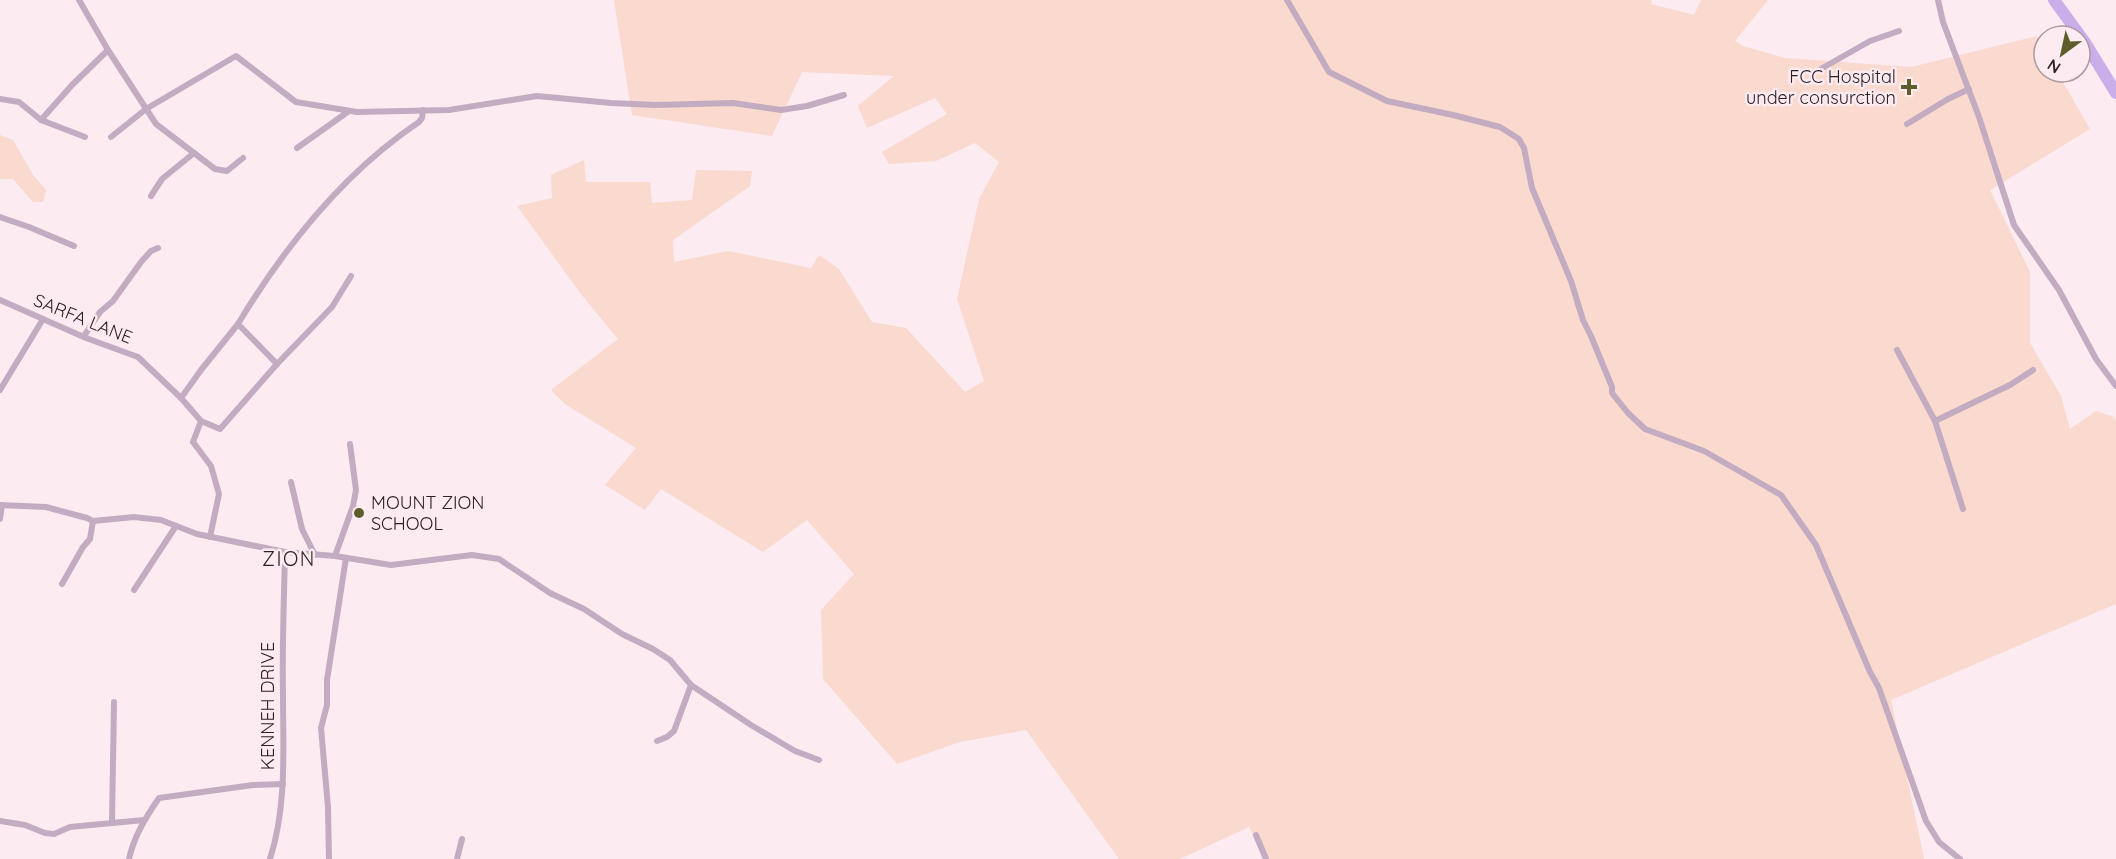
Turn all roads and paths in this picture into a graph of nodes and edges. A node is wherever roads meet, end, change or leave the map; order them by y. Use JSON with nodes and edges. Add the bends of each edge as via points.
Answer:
{"nodes":[{"id":1,"x":79,"y":0,"type":"edge"},
{"id":2,"x":1287,"y":0,"type":"edge"},
{"id":3,"x":1938,"y":0,"type":"edge"},
{"id":4,"x":1899,"y":31,"type":"dead end"},
{"id":5,"x":108,"y":50,"type":"junction"},
{"id":6,"x":1819,"y":70,"type":"dead end"},
{"id":7,"x":1969,"y":89,"type":"junction"},
{"id":8,"x":844,"y":95,"type":"dead end"},
{"id":9,"x":0,"y":99,"type":"edge"},
{"id":10,"x":146,"y":109,"type":"junction"},
{"id":11,"x":423,"y":110,"type":"junction"},
{"id":12,"x":349,"y":111,"type":"junction"},
{"id":13,"x":41,"y":120,"type":"junction"},
{"id":14,"x":1907,"y":124,"type":"dead end"},
{"id":15,"x":85,"y":137,"type":"dead end"},
{"id":16,"x":111,"y":137,"type":"dead end"},
{"id":17,"x":297,"y":148,"type":"dead end"},
{"id":18,"x":194,"y":153,"type":"junction"},
{"id":19,"x":243,"y":158,"type":"dead end"},
{"id":20,"x":151,"y":196,"type":"dead end"},
{"id":21,"x":0,"y":217,"type":"edge"},
{"id":22,"x":74,"y":246,"type":"dead end"},
{"id":23,"x":158,"y":248,"type":"dead end"},
{"id":24,"x":351,"y":276,"type":"dead end"},
{"id":25,"x":0,"y":300,"type":"edge"},
{"id":26,"x":43,"y":319,"type":"junction"},
{"id":27,"x":238,"y":324,"type":"junction"},
{"id":28,"x":84,"y":336,"type":"junction"},
{"id":29,"x":1897,"y":350,"type":"dead end"},
{"id":30,"x":277,"y":364,"type":"junction"},
{"id":31,"x":2033,"y":369,"type":"dead end"},
{"id":32,"x":2116,"y":386,"type":"edge"},
{"id":33,"x":0,"y":390,"type":"edge"},
{"id":34,"x":181,"y":398,"type":"junction"},
{"id":35,"x":201,"y":421,"type":"junction"},
{"id":36,"x":1935,"y":421,"type":"junction"},
{"id":37,"x":350,"y":444,"type":"dead end"},
{"id":38,"x":291,"y":482,"type":"dead end"},
{"id":39,"x":1,"y":505,"type":"edge"},
{"id":40,"x":1963,"y":509,"type":"dead end"},
{"id":41,"x":0,"y":519,"type":"edge"},
{"id":42,"x":93,"y":521,"type":"junction"},
{"id":43,"x":176,"y":526,"type":"junction"},
{"id":44,"x":210,"y":537,"type":"junction"},
{"id":45,"x":285,"y":552,"type":"junction"},
{"id":46,"x":315,"y":555,"type":"junction"},
{"id":47,"x":334,"y":556,"type":"junction"},
{"id":48,"x":346,"y":558,"type":"junction"},
{"id":49,"x":62,"y":584,"type":"dead end"},
{"id":50,"x":134,"y":590,"type":"dead end"},
{"id":51,"x":691,"y":685,"type":"junction"},
{"id":52,"x":114,"y":702,"type":"dead end"},
{"id":53,"x":657,"y":741,"type":"dead end"},
{"id":54,"x":819,"y":760,"type":"dead end"},
{"id":55,"x":283,"y":784,"type":"junction"},
{"id":56,"x":144,"y":820,"type":"junction"},
{"id":57,"x":0,"y":821,"type":"edge"},
{"id":58,"x":112,"y":822,"type":"junction"},
{"id":59,"x":1256,"y":835,"type":"dead end"},
{"id":60,"x":462,"y":839,"type":"dead end"},
{"id":61,"x":129,"y":859,"type":"edge"},
{"id":62,"x":270,"y":859,"type":"edge"},
{"id":63,"x":328,"y":859,"type":"edge"},
{"id":64,"x":457,"y":859,"type":"edge"},
{"id":65,"x":1266,"y":859,"type":"edge"},
{"id":66,"x":1960,"y":859,"type":"edge"}],
"edges":[{"from":1,"to":5,"type":"street"},
{"from":2,"to":66,"type":"street","via":[[1329,72],[1387,101],[1500,127],[1519,139],[1532,188],[1612,393],[1645,429],[1704,451],[1781,495],[1816,545],[1879,688],[1926,820],[1939,842]]},
{"from":3,"to":7,"type":"street"},
{"from":4,"to":6,"type":"street","via":[[1870,41]]},
{"from":5,"to":10,"type":"street"},
{"from":5,"to":13,"type":"street"},
{"from":7,"to":14,"type":"street"},
{"from":7,"to":32,"type":"street","via":[[2014,225],[2060,290],[2096,359]]},
{"from":8,"to":11,"type":"street","via":[[781,110],[733,103],[657,105],[537,96],[449,110]]},
{"from":9,"to":13,"type":"street","via":[[19,102]]},
{"from":10,"to":12,"type":"street","via":[[236,56],[296,102]]},
{"from":10,"to":16,"type":"street"},
{"from":10,"to":18,"type":"street","via":[[156,124]]},
{"from":11,"to":12,"type":"street"},
{"from":11,"to":27,"type":"street","via":[[419,122],[386,144],[307,225],[261,285]]},
{"from":12,"to":17,"type":"street"},
{"from":13,"to":15,"type":"street"},
{"from":18,"to":19,"type":"street","via":[[223,172]]},
{"from":18,"to":20,"type":"street","via":[[162,179]]},
{"from":21,"to":22,"type":"street"},
{"from":23,"to":28,"type":"street","via":[[150,251]]},
{"from":24,"to":30,"type":"street","via":[[332,307]]},
{"from":25,"to":26,"type":"street","name":"SARFA LANE"},
{"from":26,"to":28,"type":"street","name":"SARFA LANE"},
{"from":26,"to":33,"type":"street"},
{"from":27,"to":30,"type":"street"},
{"from":27,"to":34,"type":"street"},
{"from":28,"to":34,"type":"street","name":"SARFA LANE","via":[[138,357]]},
{"from":29,"to":36,"type":"street"},
{"from":30,"to":35,"type":"street","via":[[220,429]]},
{"from":31,"to":36,"type":"street","via":[[2010,385]]},
{"from":34,"to":35,"type":"street","name":"SARFA LANE"},
{"from":35,"to":44,"type":"street","via":[[193,442],[211,466],[219,494]]},
{"from":36,"to":40,"type":"street"},
{"from":37,"to":47,"type":"street","via":[[356,490]]},
{"from":38,"to":46,"type":"street","via":[[302,529]]},
{"from":39,"to":41,"type":"street"},
{"from":39,"to":42,"type":"street","via":[[46,507]]},
{"from":42,"to":43,"type":"street","via":[[134,518],[161,520]]},
{"from":42,"to":49,"type":"street","via":[[90,539]]},
{"from":43,"to":44,"type":"street"},
{"from":43,"to":50,"type":"street"},
{"from":44,"to":45,"type":"street"},
{"from":45,"to":46,"type":"street"},
{"from":45,"to":55,"type":"street","name":"KENNEH DRIVE"},
{"from":46,"to":47,"type":"street"},
{"from":47,"to":48,"type":"street"},
{"from":48,"to":51,"type":"street","via":[[391,565],[472,555],[499,559],[550,593],[670,660]]},
{"from":48,"to":63,"type":"street","via":[[321,728]]},
{"from":51,"to":53,"type":"street","via":[[674,731]]},
{"from":51,"to":54,"type":"street","via":[[795,751]]},
{"from":52,"to":58,"type":"street"},
{"from":55,"to":56,"type":"street","via":[[159,798]]},
{"from":55,"to":62,"type":"street","name":"KENNEH DRIVE","via":[[278,836]]},
{"from":56,"to":58,"type":"street"},
{"from":56,"to":61,"type":"street"},
{"from":57,"to":58,"type":"street","via":[[54,834],[70,826]]},
{"from":59,"to":65,"type":"street"},
{"from":60,"to":64,"type":"street"}]}
